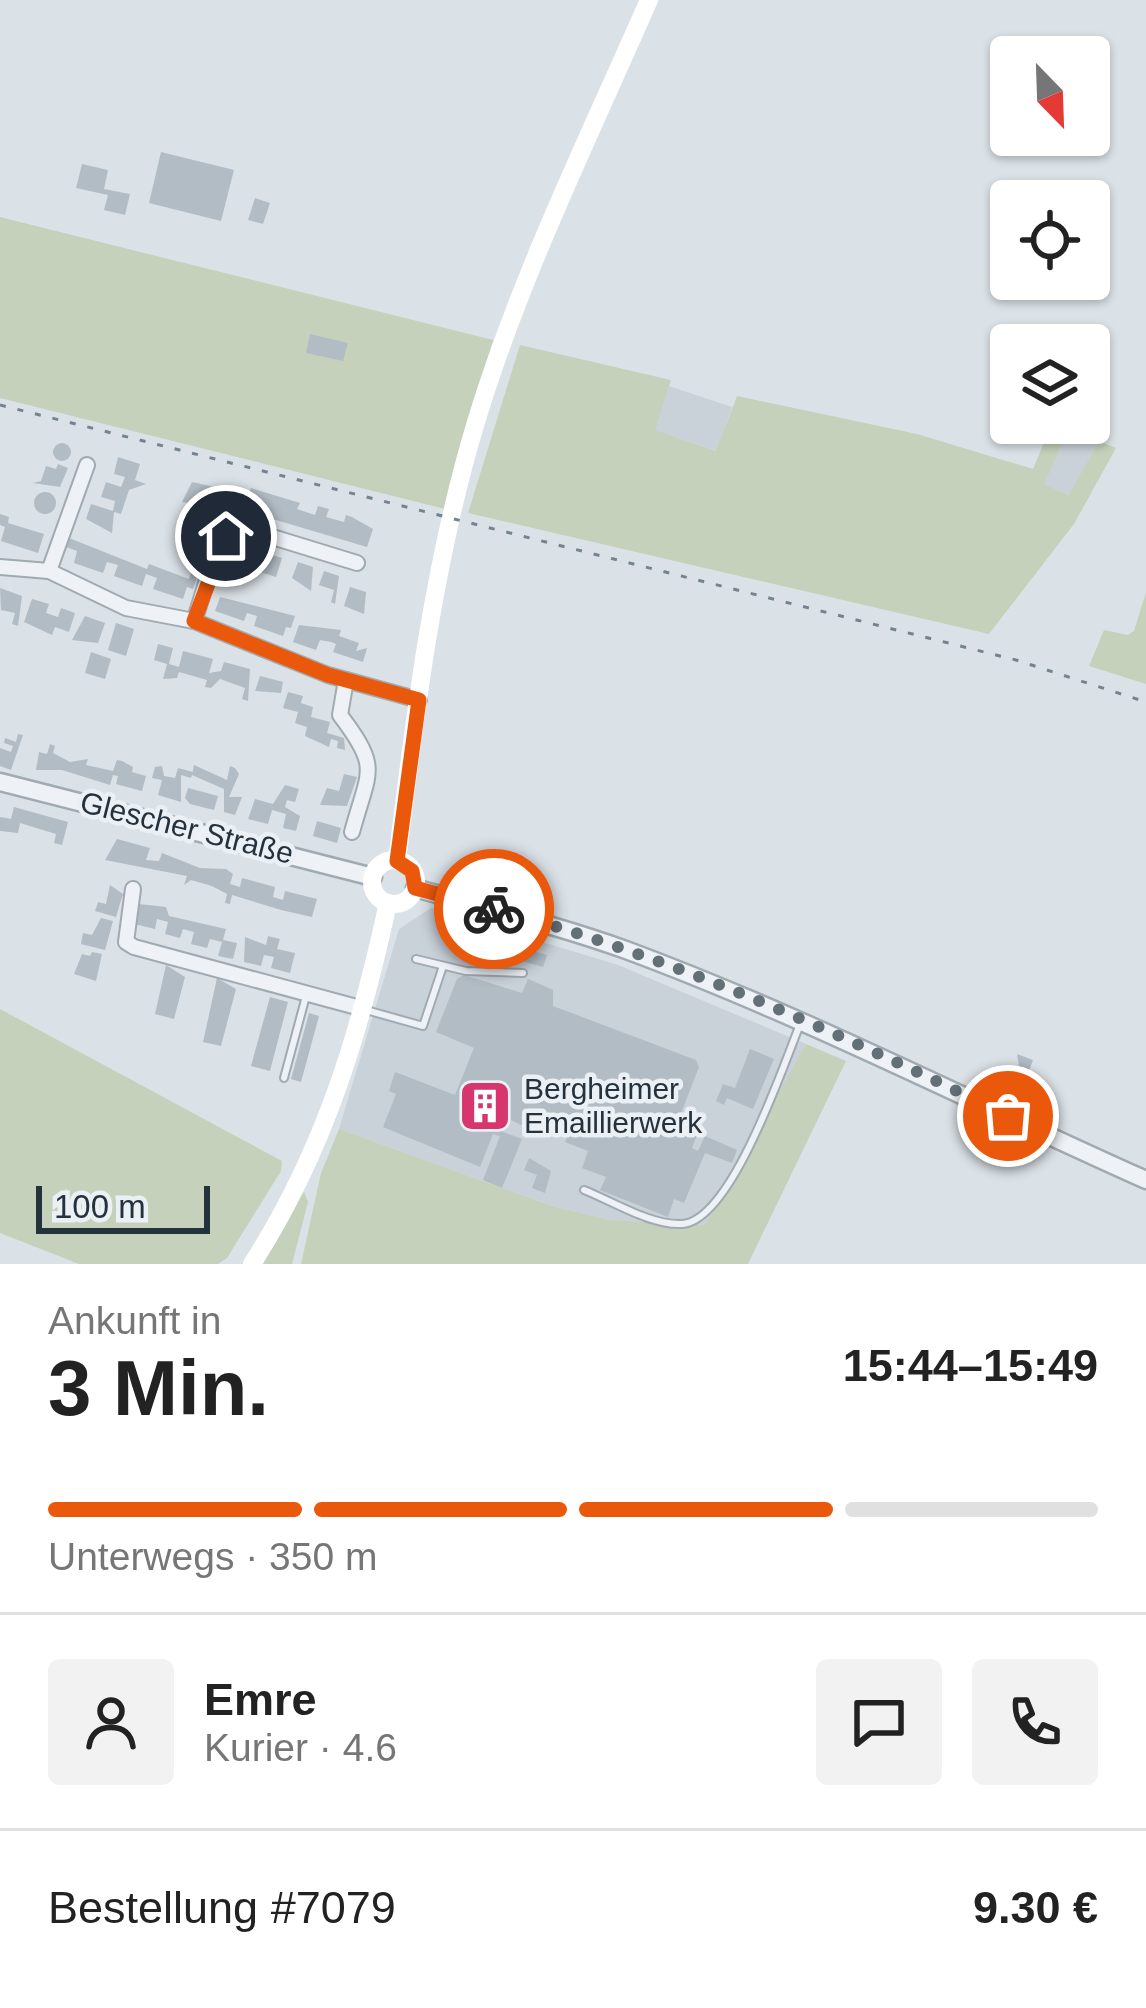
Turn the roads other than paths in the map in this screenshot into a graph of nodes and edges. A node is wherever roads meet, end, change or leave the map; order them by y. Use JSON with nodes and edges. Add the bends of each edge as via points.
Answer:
{"nodes":[{"id":1,"x":649,"y":0,"type":"edge"},
{"id":2,"x":88,"y":465,"type":"dead end"},
{"id":3,"x":357,"y":563,"type":"dead end"},
{"id":4,"x":0,"y":567,"type":"edge"},
{"id":5,"x":49,"y":571,"type":"junction"},
{"id":6,"x":194,"y":621,"type":"junction"},
{"id":7,"x":346,"y":680,"type":"junction"},
{"id":8,"x":419,"y":700,"type":"junction"},
{"id":9,"x":0,"y":782,"type":"edge"},
{"id":10,"x":352,"y":832,"type":"dead end"},
{"id":11,"x":397,"y":861,"type":"junction"},
{"id":12,"x":373,"y":877,"type":"junction"},
{"id":13,"x":415,"y":888,"type":"junction"},
{"id":14,"x":134,"y":890,"type":"dead end"},
{"id":15,"x":388,"y":903,"type":"junction"},
{"id":16,"x":416,"y":958,"type":"dead end"},
{"id":17,"x":443,"y":966,"type":"junction"},
{"id":18,"x":523,"y":973,"type":"dead end"},
{"id":19,"x":306,"y":996,"type":"junction"},
{"id":20,"x":364,"y":1010,"type":"junction"},
{"id":21,"x":800,"y":1023,"type":"junction"},
{"id":22,"x":284,"y":1078,"type":"dead end"},
{"id":23,"x":1146,"y":1180,"type":"edge"},
{"id":24,"x":584,"y":1190,"type":"dead end"},
{"id":25,"x":251,"y":1264,"type":"edge"}],
"edges":[{"from":1,"to":8,"type":"main road","via":[[477,420],[450,518]]},
{"from":2,"to":5,"type":"street"},
{"from":3,"to":6,"type":"street","via":[[243,528],[218,550]]},
{"from":4,"to":5,"type":"street"},
{"from":5,"to":6,"type":"street","via":[[126,608]]},
{"from":6,"to":7,"type":"street"},
{"from":7,"to":8,"type":"street"},
{"from":7,"to":10,"type":"street","via":[[340,715],[371,763]]},
{"from":8,"to":11,"type":"main road"},
{"from":9,"to":12,"type":"street","name":"Glescher Straße"},
{"from":11,"to":12,"type":"main road"},
{"from":11,"to":13,"type":"main road","via":[[412,871]]},
{"from":12,"to":15,"type":"main road","via":[[377,896]]},
{"from":13,"to":15,"type":"main road","via":[[404,902]]},
{"from":13,"to":21,"type":"street","via":[[624,950]]},
{"from":14,"to":19,"type":"street","via":[[126,942]]},
{"from":15,"to":20,"type":"main road"},
{"from":16,"to":17,"type":"lane"},
{"from":17,"to":18,"type":"lane"},
{"from":17,"to":20,"type":"lane","via":[[423,1026]]},
{"from":19,"to":20,"type":"street"},
{"from":19,"to":22,"type":"lane"},
{"from":20,"to":25,"type":"main road","via":[[318,1146]]},
{"from":21,"to":23,"type":"street"},
{"from":21,"to":24,"type":"lane","via":[[746,1150],[704,1217],[665,1222]]}]}
